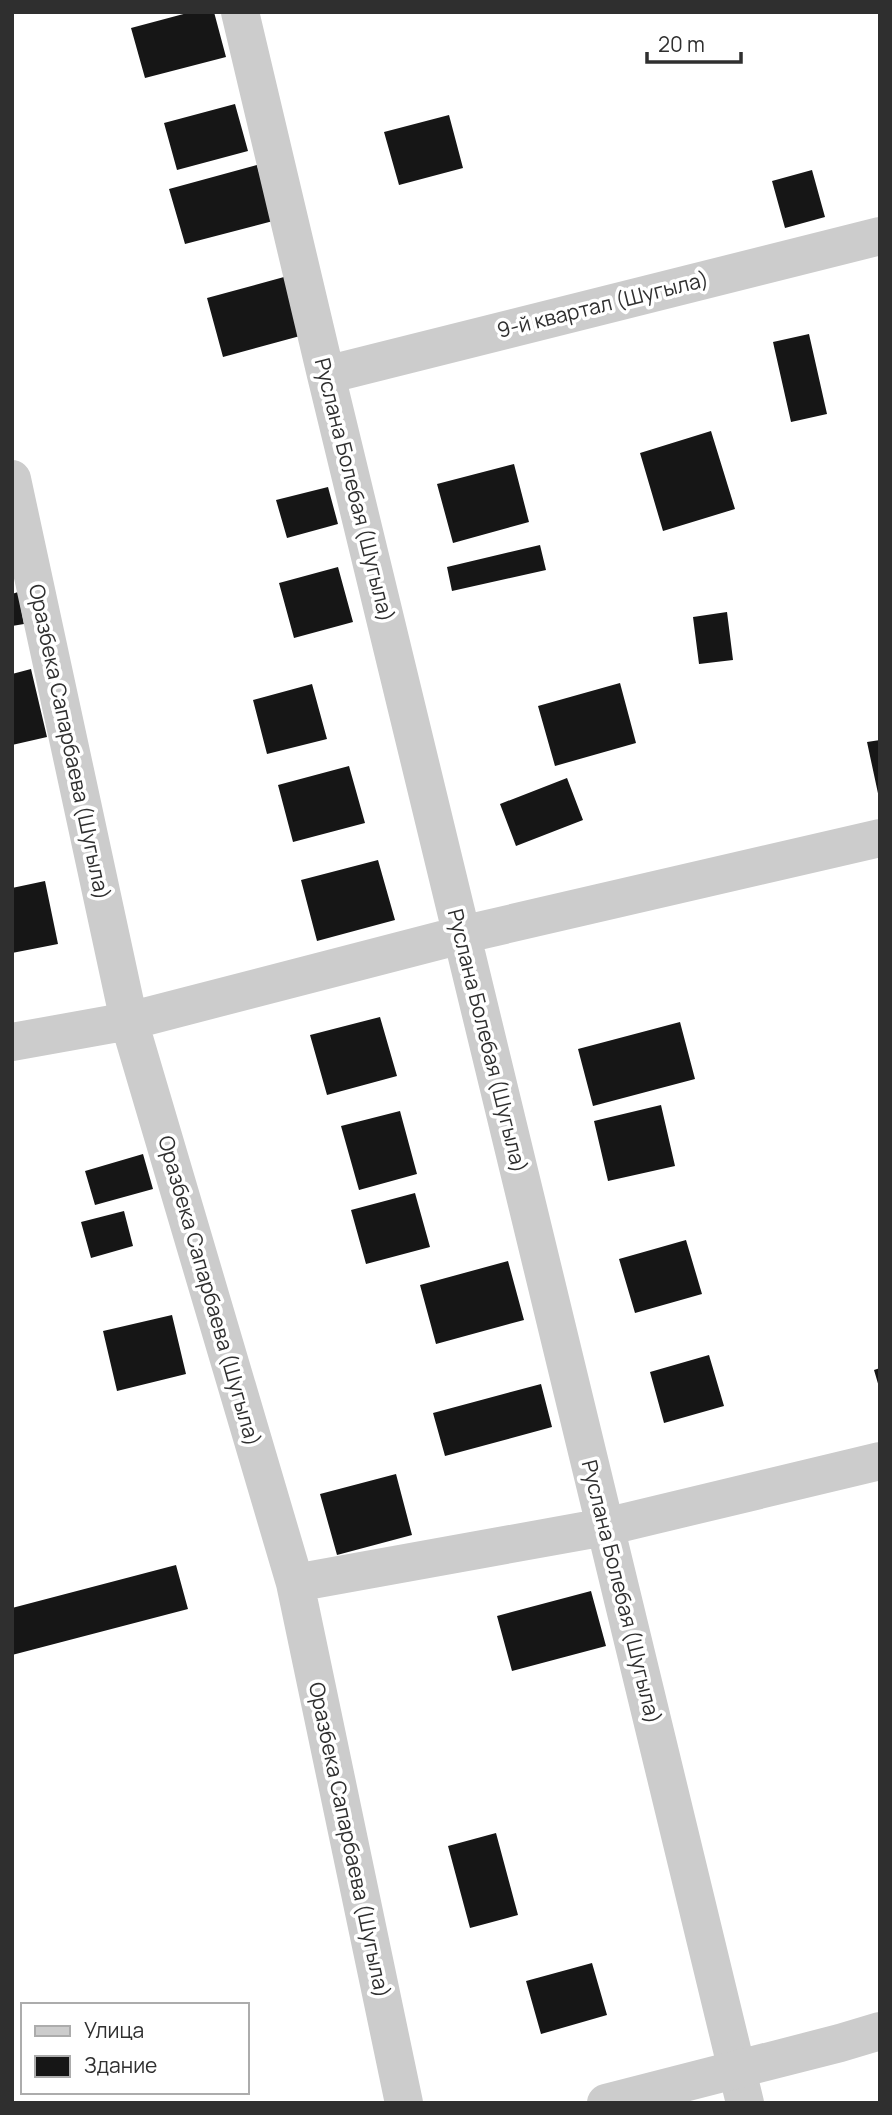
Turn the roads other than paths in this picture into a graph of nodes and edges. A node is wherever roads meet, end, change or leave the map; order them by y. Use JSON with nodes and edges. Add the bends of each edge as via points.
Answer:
{"nodes":[{"id":1,"x":240,"y":12,"type":"edge"},
{"id":2,"x":880,"y":236,"type":"edge"},
{"id":3,"x":326,"y":375,"type":"junction"},
{"id":4,"x":12,"y":479,"type":"edge"},
{"id":5,"x":880,"y":838,"type":"edge"},
{"id":6,"x":461,"y":935,"type":"junction"},
{"id":7,"x":129,"y":1021,"type":"junction"},
{"id":8,"x":12,"y":1042,"type":"edge"},
{"id":9,"x":880,"y":1461,"type":"edge"},
{"id":10,"x":605,"y":1527,"type":"junction"},
{"id":11,"x":295,"y":1583,"type":"junction"},
{"id":12,"x":880,"y":2031,"type":"edge"},
{"id":13,"x":741,"y":2086,"type":"edge"},
{"id":14,"x":404,"y":2103,"type":"edge"},
{"id":15,"x":606,"y":2103,"type":"edge"}],
"edges":[{"from":1,"to":3,"type":"street","name":"Руслана Болебая (Шугыла)"},
{"from":2,"to":3,"type":"street","name":"9-й квартал (Шугыла)"},
{"from":3,"to":6,"type":"street","name":"Руслана Болебая (Шугыла)"},
{"from":4,"to":7,"type":"street","name":"Оразбека Сапарбаева (Шугыла)"},
{"from":5,"to":6,"type":"street"},
{"from":6,"to":7,"type":"street"},
{"from":6,"to":10,"type":"street","name":"Руслана Болебая (Шугыла)"},
{"from":7,"to":8,"type":"street"},
{"from":7,"to":11,"type":"street","name":"Оразбека Сапарбаева (Шугыла)"},
{"from":9,"to":10,"type":"street"},
{"from":10,"to":11,"type":"street"},
{"from":10,"to":13,"type":"street","name":"Руслана Болебая (Шугыла)"},
{"from":11,"to":14,"type":"street","name":"Оразбека Сапарбаева (Шугыла)"},
{"from":12,"to":13,"type":"street"},
{"from":13,"to":15,"type":"street"}]}
